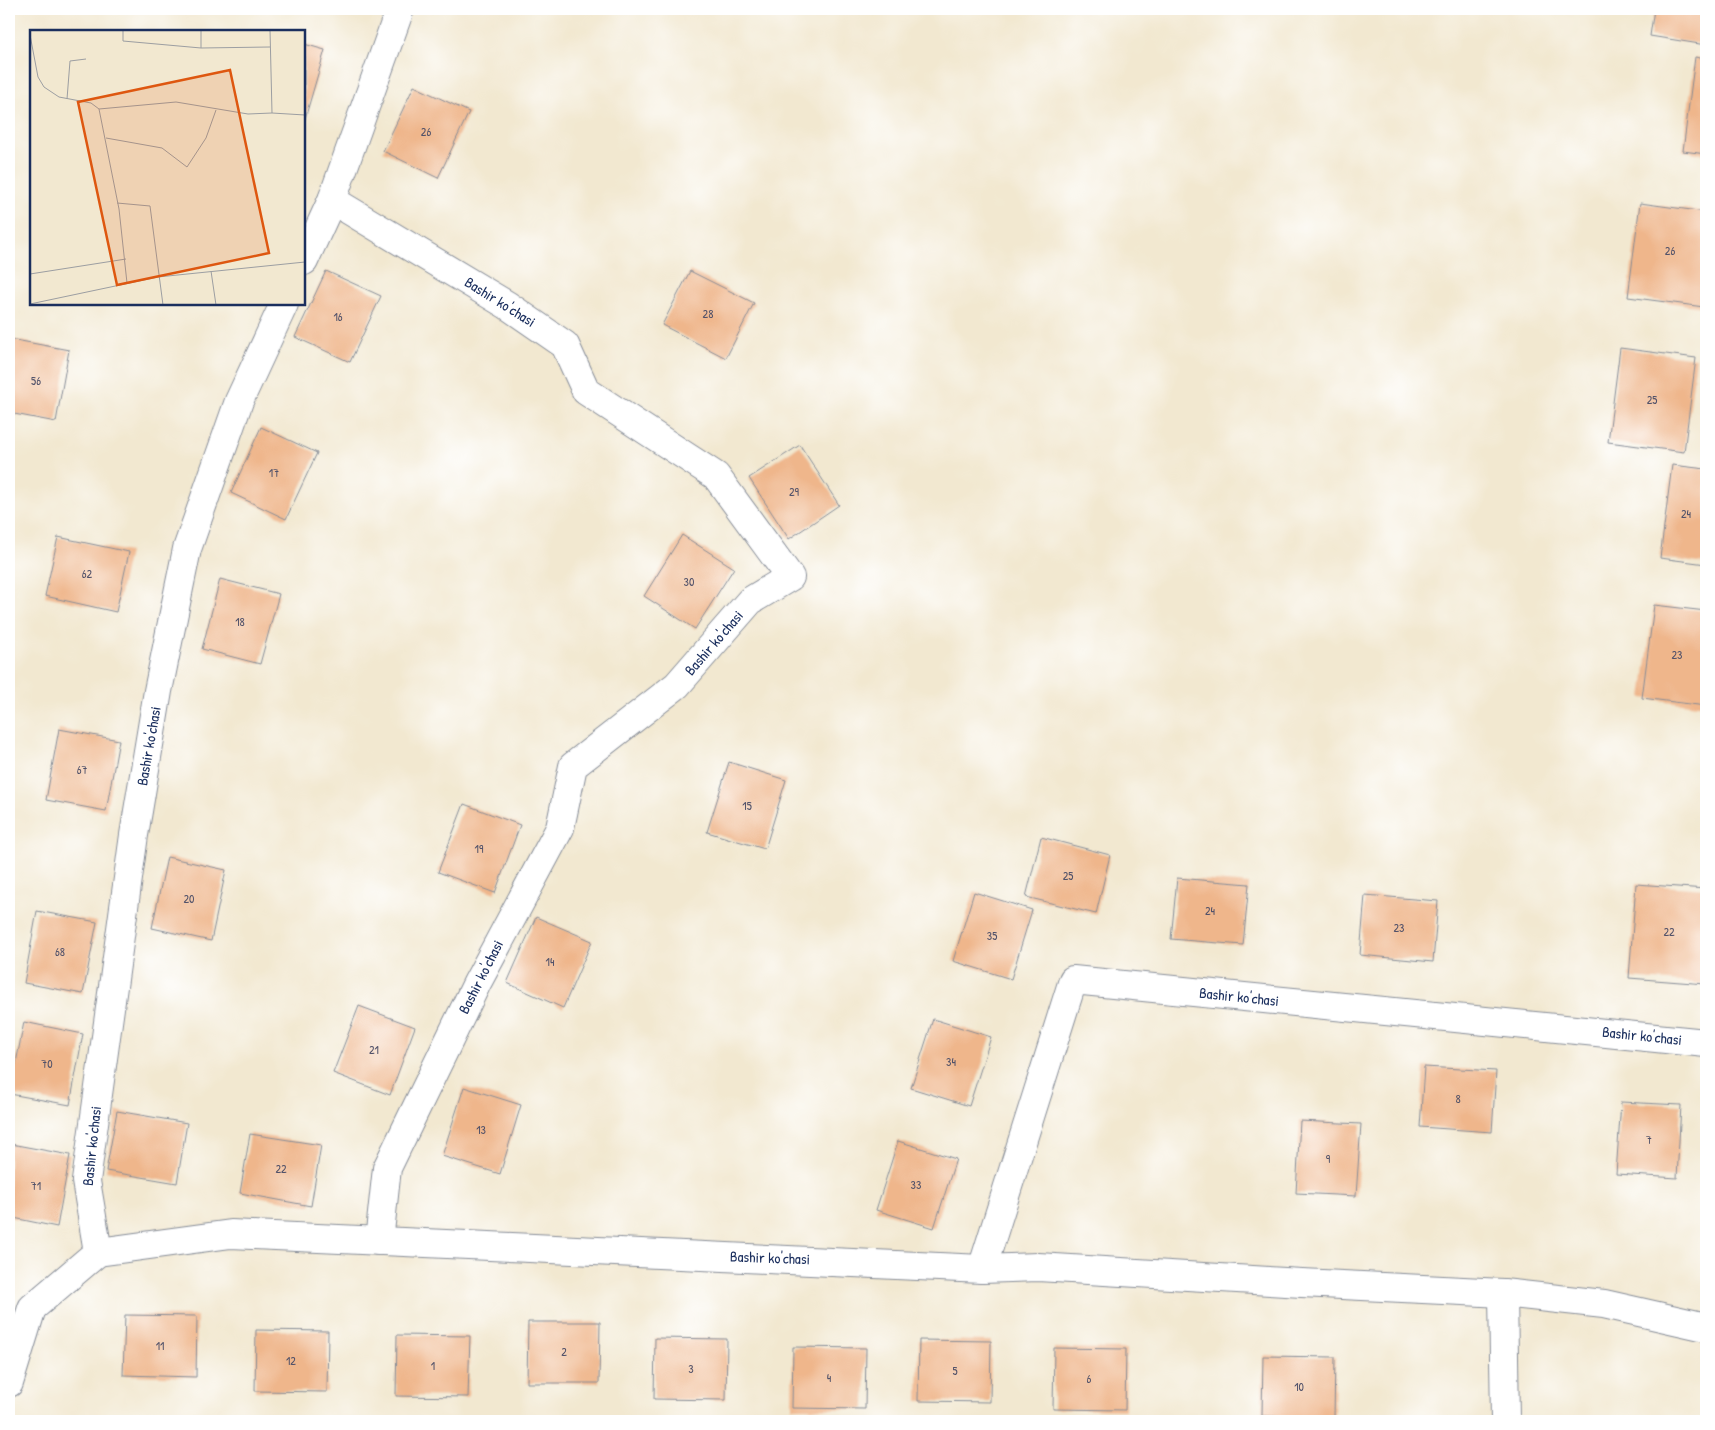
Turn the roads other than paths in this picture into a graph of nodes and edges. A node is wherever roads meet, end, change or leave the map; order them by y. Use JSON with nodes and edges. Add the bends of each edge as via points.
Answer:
{"nodes":[{"id":1,"x":400,"y":9,"type":"edge"},
{"id":2,"x":332,"y":200,"type":"junction"},
{"id":3,"x":305,"y":259,"type":"edge"},
{"id":4,"x":284,"y":305,"type":"edge"},
{"id":5,"x":1706,"y":1043,"type":"edge"},
{"id":6,"x":379,"y":1241,"type":"junction"},
{"id":7,"x":98,"y":1252,"type":"junction"},
{"id":8,"x":982,"y":1269,"type":"junction"},
{"id":9,"x":1503,"y":1293,"type":"junction"},
{"id":10,"x":1706,"y":1327,"type":"edge"},
{"id":11,"x":9,"y":1383,"type":"edge"},
{"id":12,"x":1505,"y":1421,"type":"edge"}],
"edges":[{"from":1,"to":2,"type":"street"},
{"from":2,"to":3,"type":"street"},
{"from":2,"to":6,"type":"street","name":"Bashir ko'chasi","via":[[565,345],[586,391],[716,476],[790,577],[750,601],[677,685],[573,766],[560,828],[476,984],[387,1168]]},
{"from":4,"to":7,"type":"street","name":"Bashir ko'chasi","via":[[239,401],[187,549],[158,691],[134,834],[86,1181]]},
{"from":5,"to":8,"type":"street","name":"Bashir ko'chasi","via":[[1073,980]]},
{"from":6,"to":7,"type":"street","name":"Bashir ko'chasi","via":[[231,1234]]},
{"from":6,"to":8,"type":"street","name":"Bashir ko'chasi"},
{"from":7,"to":11,"type":"street","via":[[32,1308]]},
{"from":8,"to":9,"type":"street","name":"Bashir ko'chasi","via":[[1038,1267]]},
{"from":9,"to":10,"type":"street","name":"Bashir ko'chasi","via":[[1604,1304]]},
{"from":9,"to":12,"type":"street"}]}
